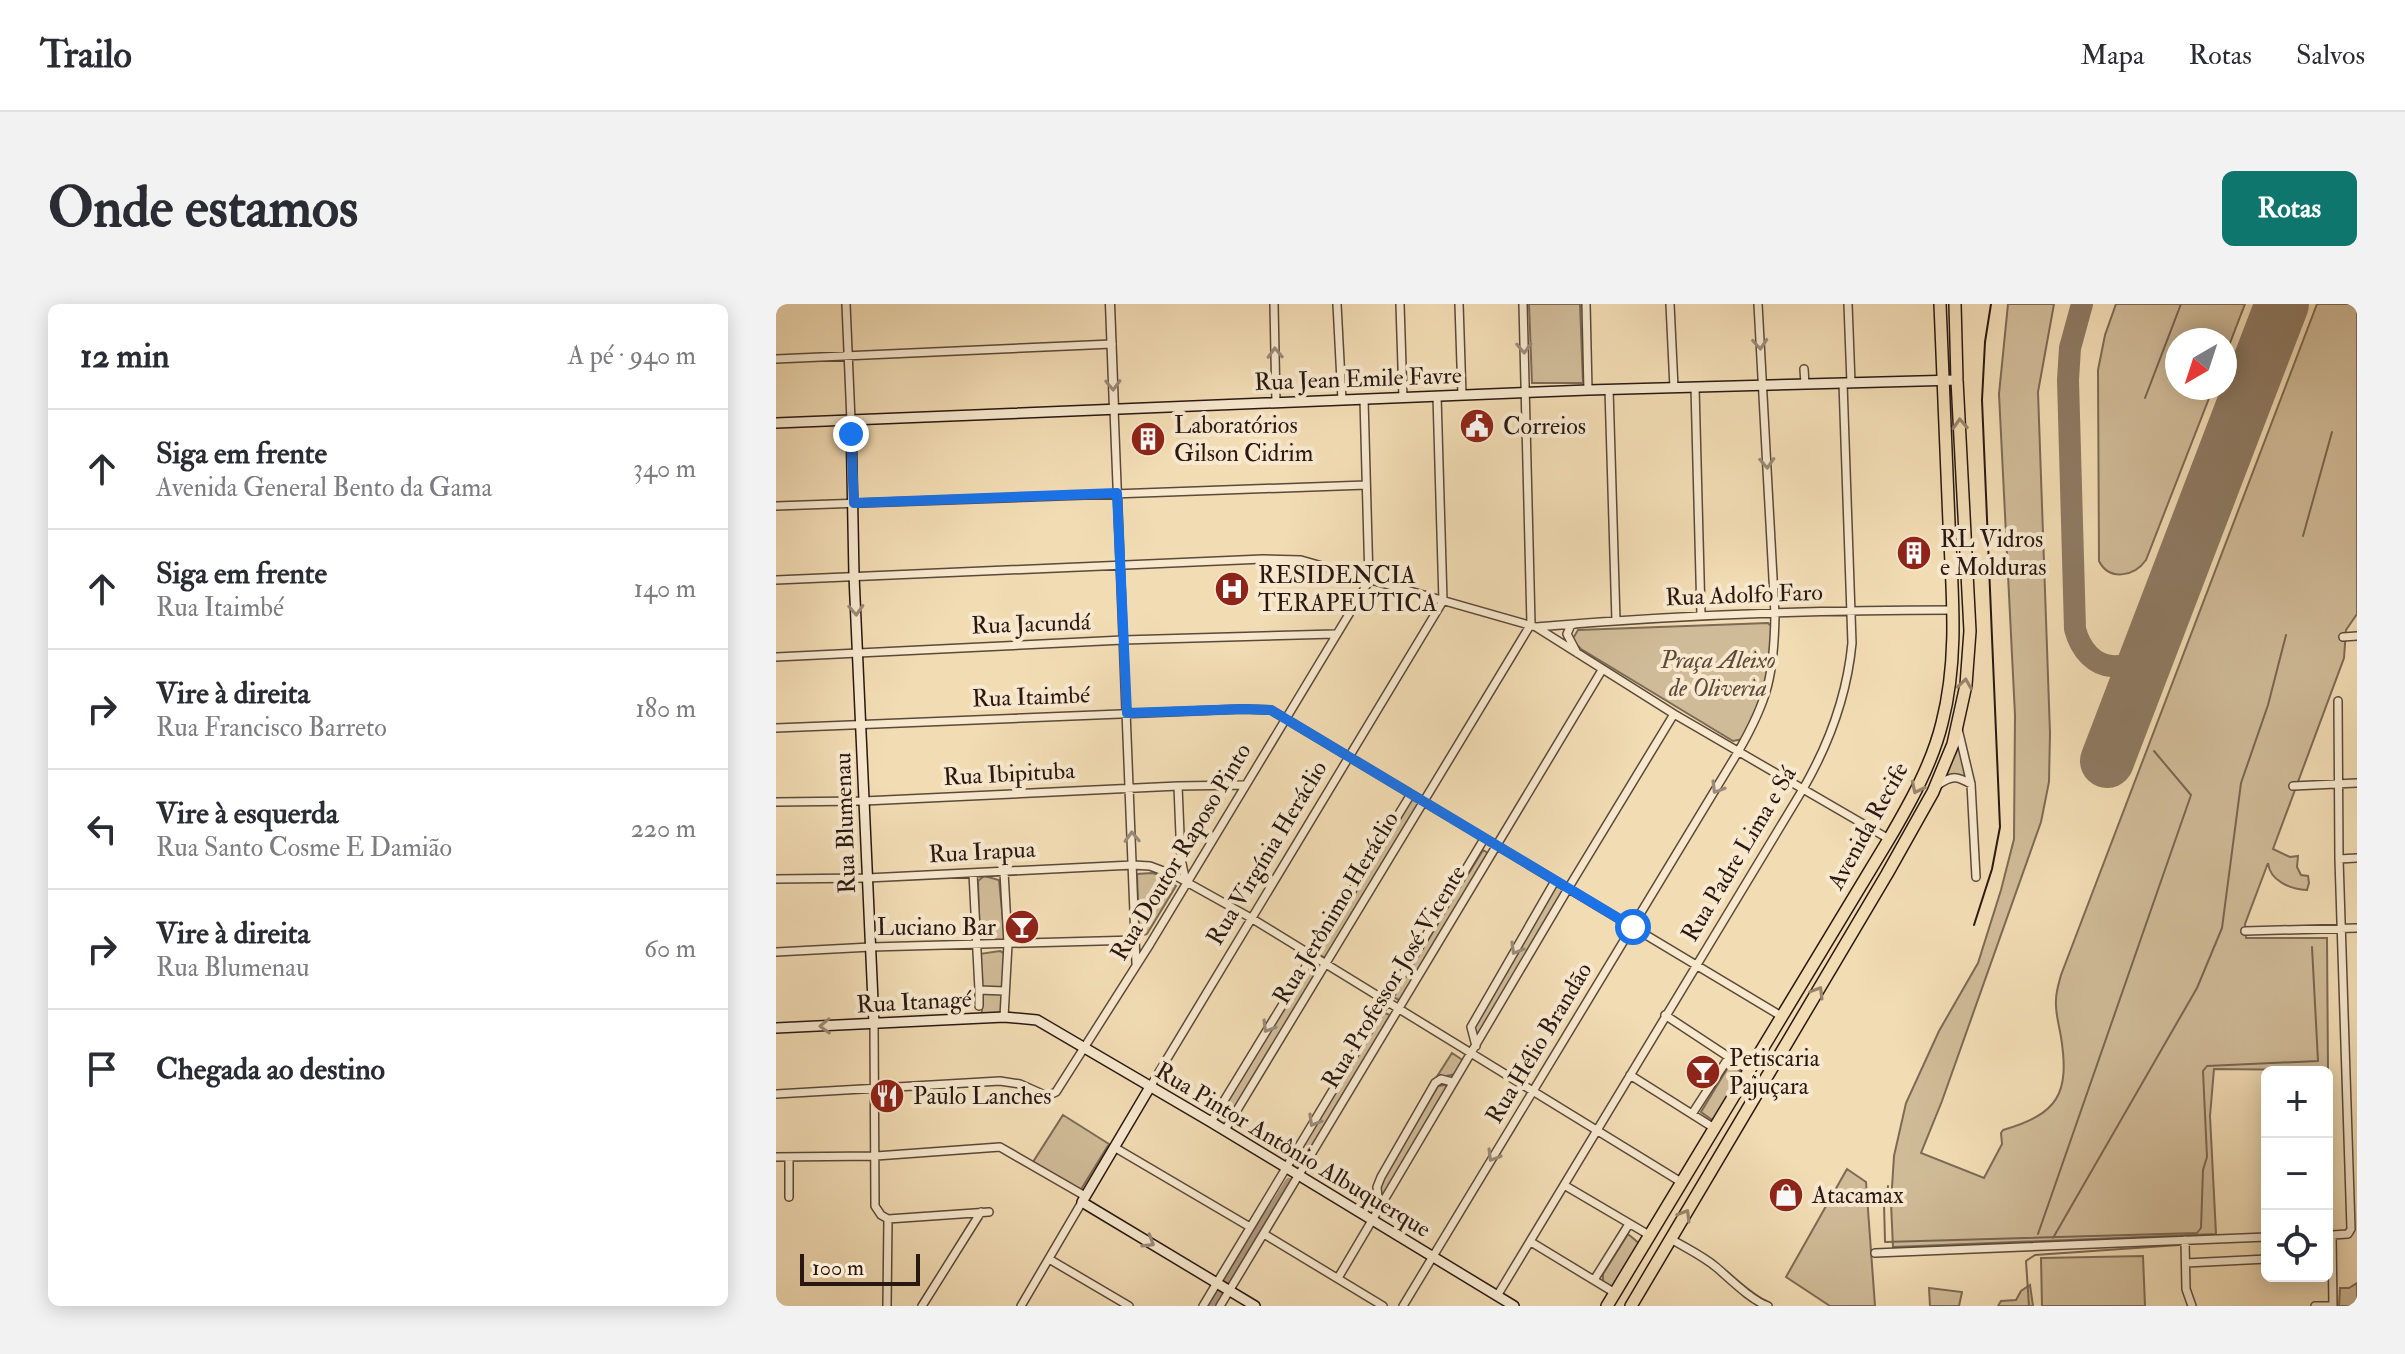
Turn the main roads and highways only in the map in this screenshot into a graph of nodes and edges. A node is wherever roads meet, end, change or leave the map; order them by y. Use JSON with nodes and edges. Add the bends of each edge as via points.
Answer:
{"nodes":[{"id":1,"x":1940,"y":304,"type":"edge"},
{"id":2,"x":1955,"y":304,"type":"edge"},
{"id":3,"x":1943,"y":380,"type":"junction"},
{"id":4,"x":1957,"y":380,"type":"junction"},
{"id":5,"x":851,"y":421,"type":"junction"},
{"id":6,"x":776,"y":423,"type":"edge"},
{"id":7,"x":874,"y":1024,"type":"junction"},
{"id":8,"x":1051,"y":1027,"type":"joint"},
{"id":9,"x":776,"y":1028,"type":"edge"},
{"id":10,"x":1152,"y":1088,"type":"junction"},
{"id":11,"x":1255,"y":1306,"type":"edge"},
{"id":12,"x":1514,"y":1306,"type":"edge"},
{"id":13,"x":1607,"y":1306,"type":"edge"},
{"id":14,"x":1631,"y":1306,"type":"edge"}],
"edges":[{"from":1,"to":3,"type":"main road","name":"Avenida Recife"},
{"from":2,"to":4,"type":"main road","name":"Avenida Recife"},
{"from":3,"to":4,"type":"main road","name":"Rua Jean Emile Favre"},
{"from":3,"to":5,"type":"main road","name":"Rua Jean Emile Favre","via":[[1632,386]]},
{"from":3,"to":13,"type":"main road","name":"Avenida Recife","one_way":true,"via":[[1953,649],[1942,725],[1889,839]]},
{"from":14,"to":4,"type":"main road","name":"Avenida Recife","one_way":true,"via":[[1875,895],[1949,753],[1966,685],[1970,631]]},
{"from":5,"to":6,"type":"main road","name":"Rua Jean Emile Favre"},
{"from":5,"to":7,"type":"main road","name":"Rua Blumenau","one_way":true},
{"from":7,"to":8,"type":"main road","name":"Rua Itanagé","via":[[1004,1017],[1028,1018]]},
{"from":7,"to":9,"type":"main road","name":"Rua Itanagé","one_way":true},
{"from":8,"to":10,"type":"main road","name":"Rua Pintor Antônio Albuquerque"},
{"from":10,"to":11,"type":"main road","one_way":true,"via":[[1083,1199]]},
{"from":10,"to":12,"type":"main road","name":"Rua Pintor Antônio Albuquerque"}]}
